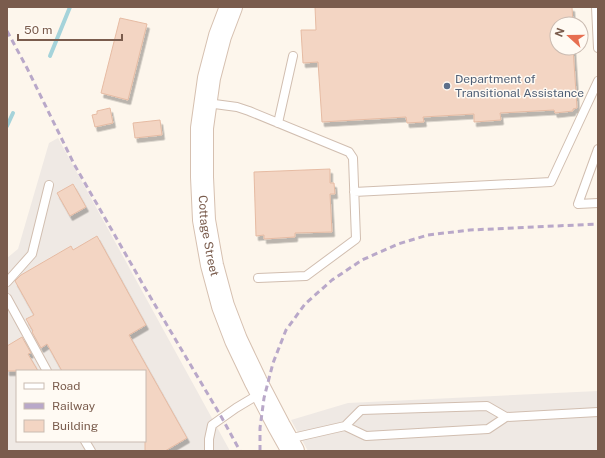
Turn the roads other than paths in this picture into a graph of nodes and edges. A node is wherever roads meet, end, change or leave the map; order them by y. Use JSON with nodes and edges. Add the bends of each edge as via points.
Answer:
{"nodes":[{"id":1,"x":231,"y":7,"type":"edge"},
{"id":2,"x":596,"y":7,"type":"edge"},
{"id":3,"x":598,"y":48,"type":"edge"},
{"id":4,"x":293,"y":56,"type":"dead end"},
{"id":5,"x":598,"y":81,"type":"edge"},
{"id":6,"x":206,"y":103,"type":"junction"},
{"id":7,"x":278,"y":123,"type":"junction"},
{"id":8,"x":598,"y":149,"type":"edge"},
{"id":9,"x":49,"y":185,"type":"dead end"},
{"id":10,"x":354,"y":192,"type":"junction"},
{"id":11,"x":598,"y":203,"type":"edge"},
{"id":12,"x":258,"y":278,"type":"dead end"},
{"id":13,"x":7,"y":282,"type":"edge"},
{"id":14,"x":7,"y":298,"type":"edge"},
{"id":15,"x":46,"y":370,"type":"edge"},
{"id":16,"x":262,"y":393,"type":"junction"},
{"id":17,"x":598,"y":412,"type":"edge"},
{"id":18,"x":506,"y":417,"type":"junction"},
{"id":19,"x":345,"y":426,"type":"junction"},
{"id":20,"x":86,"y":442,"type":"edge"},
{"id":21,"x":290,"y":445,"type":"edge"},
{"id":22,"x":91,"y":451,"type":"edge"},
{"id":23,"x":209,"y":451,"type":"edge"}],
"edges":[{"from":1,"to":6,"type":"main road","name":"Cottage Street","via":[[209,78]]},
{"from":2,"to":3,"type":"lane"},
{"from":4,"to":7,"type":"lane"},
{"from":5,"to":10,"type":"lane","via":[[551,182]]},
{"from":6,"to":7,"type":"lane","via":[[237,107]]},
{"from":6,"to":16,"type":"main road","name":"Cottage Street","via":[[202,128],[202,177],[204,220],[212,265],[223,306],[236,340]]},
{"from":7,"to":10,"type":"lane","via":[[349,152],[353,158]]},
{"from":8,"to":11,"type":"lane","via":[[578,204]]},
{"from":9,"to":13,"type":"lane","via":[[32,254]]},
{"from":10,"to":12,"type":"lane","via":[[356,239],[306,276]]},
{"from":14,"to":15,"type":"lane"},
{"from":16,"to":21,"type":"main road","name":"Cottage Street"},
{"from":16,"to":23,"type":"lane","via":[[212,425]]},
{"from":17,"to":18,"type":"lane"},
{"from":18,"to":19,"type":"lane","via":[[488,430],[366,436]]},
{"from":18,"to":19,"type":"lane","via":[[487,406],[361,410]]},
{"from":19,"to":21,"type":"lane"},
{"from":20,"to":22,"type":"lane"}]}
